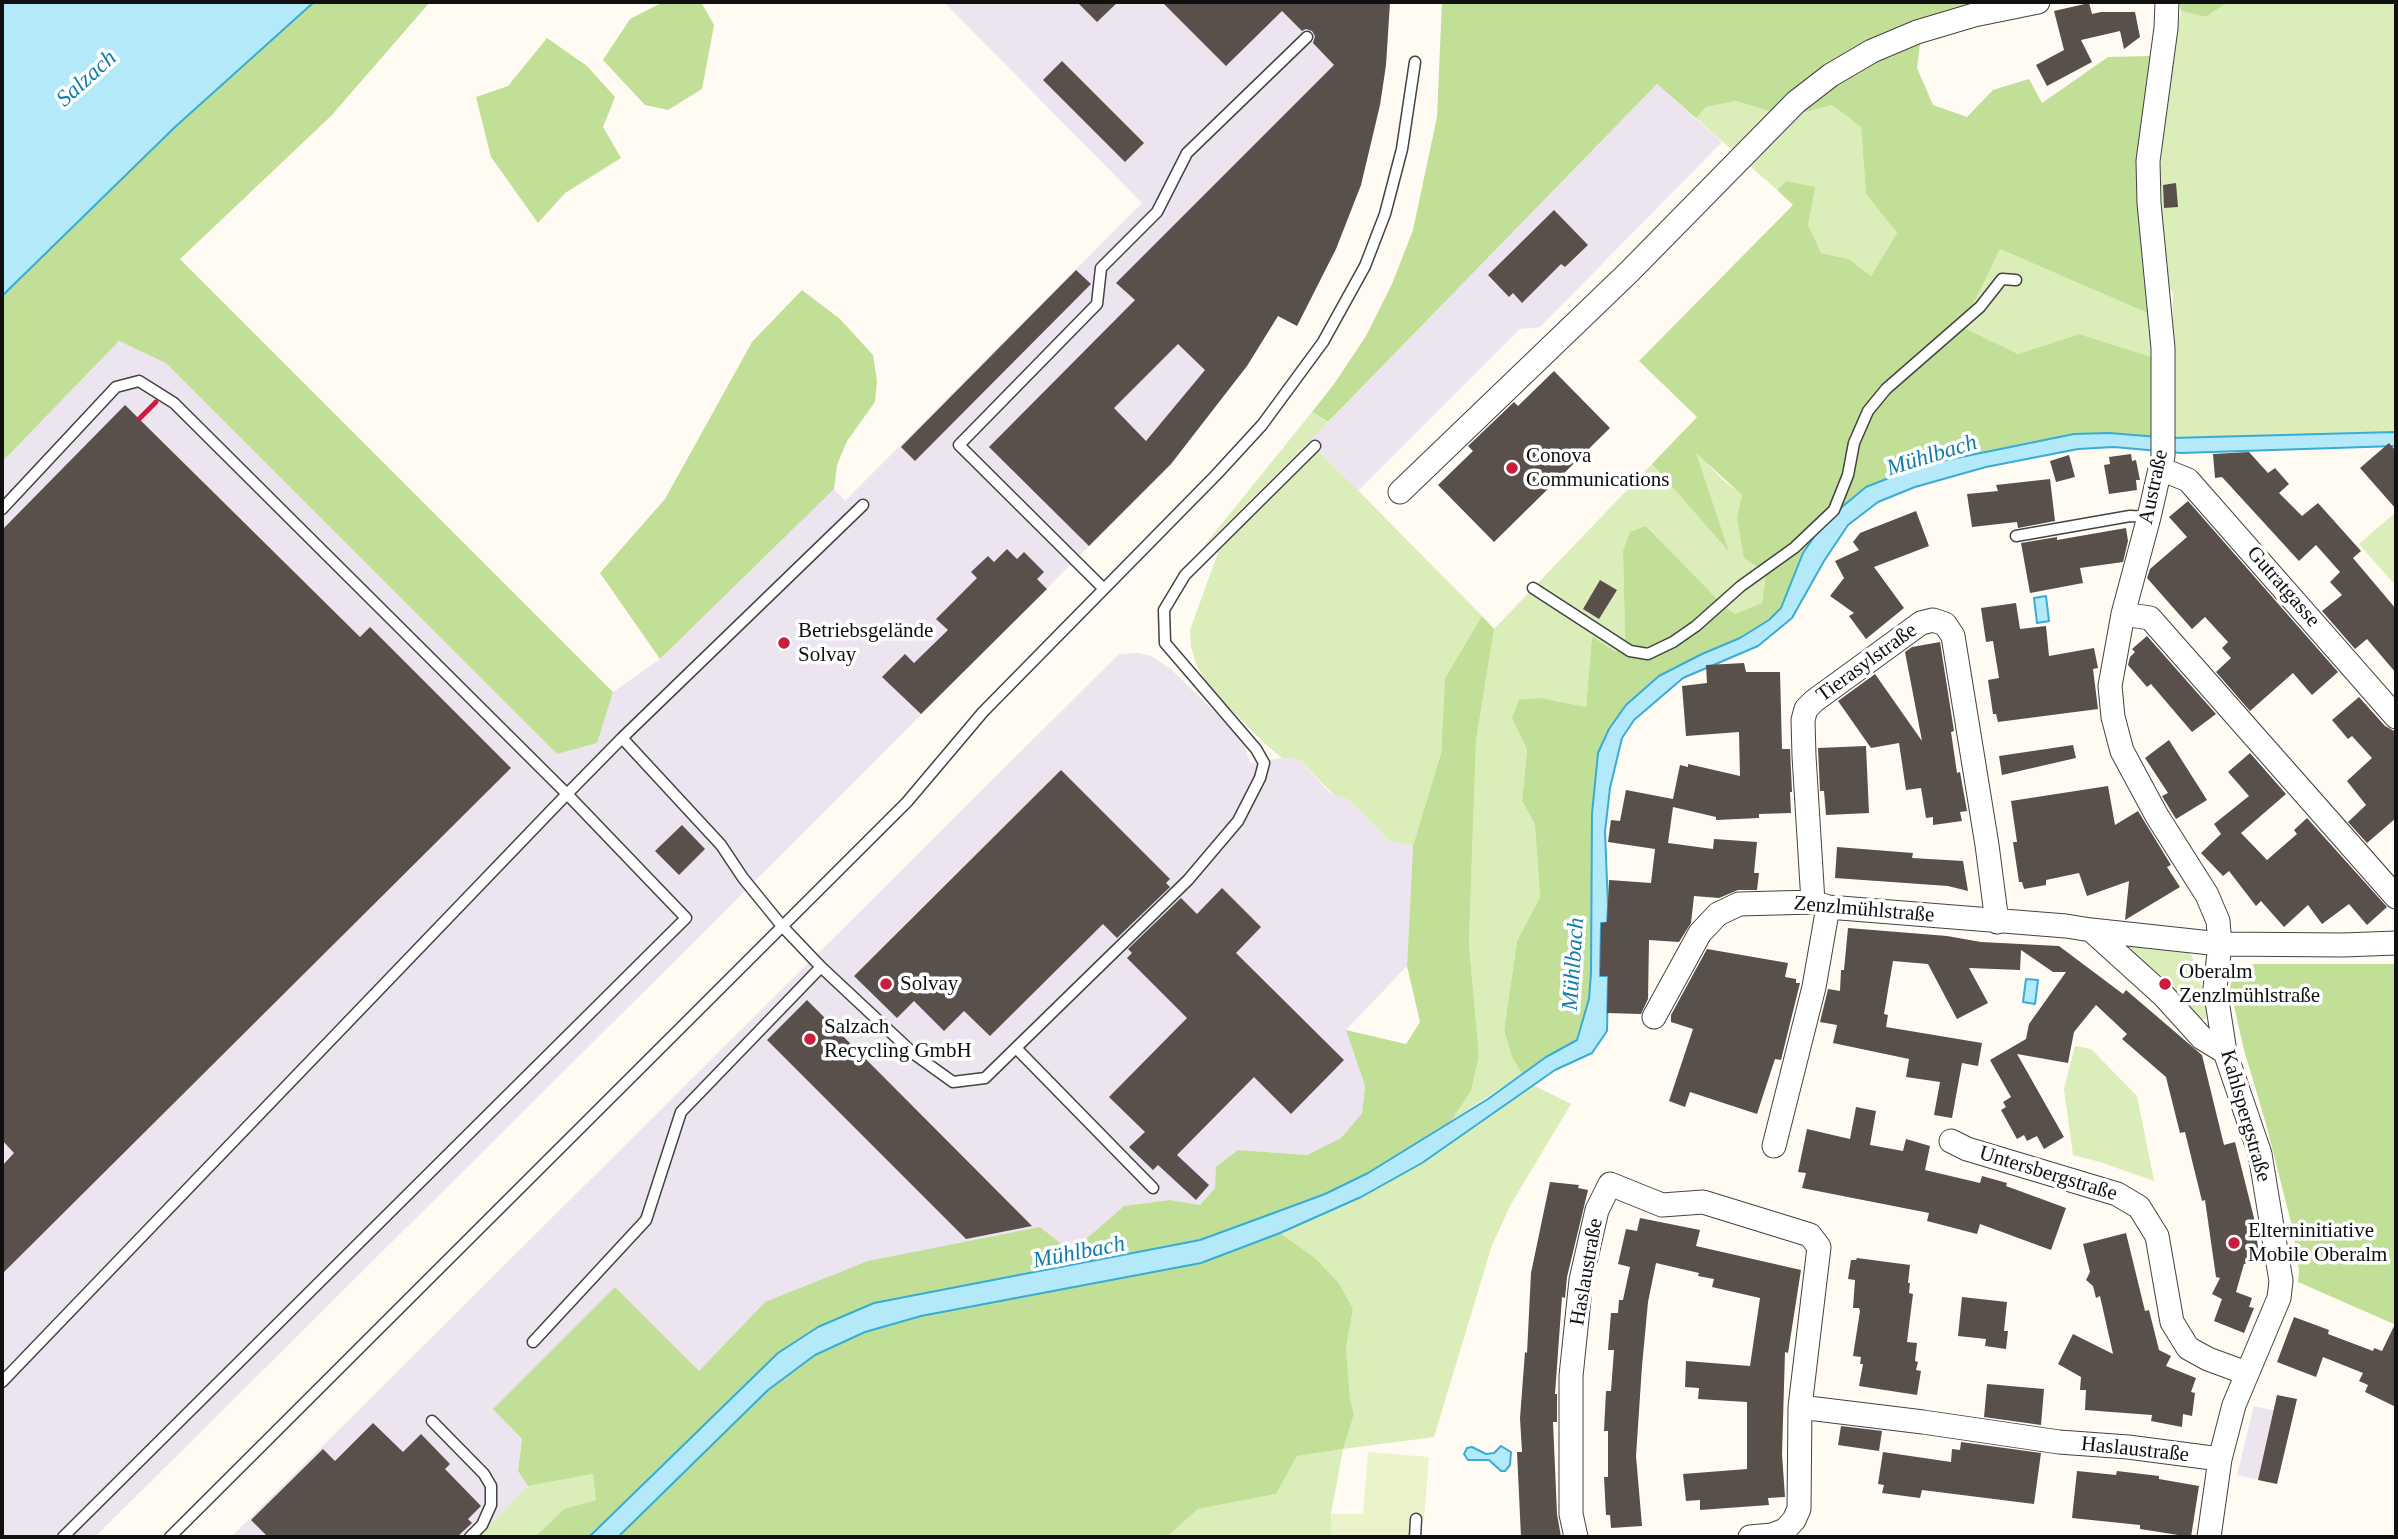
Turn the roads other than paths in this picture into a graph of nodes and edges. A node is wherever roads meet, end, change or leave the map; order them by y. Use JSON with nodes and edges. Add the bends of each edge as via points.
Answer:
{"nodes":[{"id":1,"x":2038,"y":2,"type":"edge"},
{"id":2,"x":2167,"y":2,"type":"edge"},
{"id":3,"x":1307,"y":37,"type":"dead end"},
{"id":4,"x":1415,"y":62,"type":"dead end"},
{"id":5,"x":2016,"y":280,"type":"dead end"},
{"id":6,"x":1315,"y":446,"type":"dead end"},
{"id":7,"x":2162,"y":462,"type":"junction"},
{"id":8,"x":1400,"y":492,"type":"dead end"},
{"id":9,"x":863,"y":505,"type":"dead end"},
{"id":10,"x":2,"y":509,"type":"edge"},
{"id":11,"x":2149,"y":517,"type":"junction"},
{"id":12,"x":2016,"y":536,"type":"dead end"},
{"id":13,"x":1533,"y":587,"type":"dead end"},
{"id":14,"x":1104,"y":589,"type":"junction"},
{"id":15,"x":2123,"y":614,"type":"junction"},
{"id":16,"x":2396,"y":718,"type":"edge"},
{"id":17,"x":622,"y":738,"type":"junction"},
{"id":18,"x":567,"y":794,"type":"junction"},
{"id":19,"x":2396,"y":897,"type":"edge"},
{"id":20,"x":1821,"y":904,"type":"junction"},
{"id":21,"x":1997,"y":922,"type":"junction"},
{"id":22,"x":782,"y":926,"type":"junction"},
{"id":23,"x":2091,"y":930,"type":"junction"},
{"id":24,"x":2396,"y":943,"type":"edge"},
{"id":25,"x":2220,"y":944,"type":"junction"},
{"id":26,"x":821,"y":967,"type":"junction"},
{"id":27,"x":1654,"y":1017,"type":"dead end"},
{"id":28,"x":1016,"y":1048,"type":"junction"},
{"id":29,"x":2225,"y":1052,"type":"junction"},
{"id":30,"x":1951,"y":1141,"type":"dead end"},
{"id":31,"x":1774,"y":1146,"type":"dead end"},
{"id":32,"x":1153,"y":1188,"type":"dead end"},
{"id":33,"x":533,"y":1342,"type":"dead end"},
{"id":34,"x":2246,"y":1373,"type":"junction"},
{"id":35,"x":2,"y":1382,"type":"edge"},
{"id":36,"x":1800,"y":1407,"type":"junction"},
{"id":37,"x":432,"y":1421,"type":"dead end"},
{"id":38,"x":2220,"y":1459,"type":"junction"},
{"id":39,"x":1416,"y":1519,"type":"dead end"},
{"id":40,"x":63,"y":1537,"type":"edge"},
{"id":41,"x":170,"y":1537,"type":"edge"},
{"id":42,"x":470,"y":1537,"type":"edge"},
{"id":43,"x":1415,"y":1537,"type":"edge"},
{"id":44,"x":1576,"y":1537,"type":"edge"},
{"id":45,"x":1750,"y":1537,"type":"edge"},
{"id":46,"x":2209,"y":1537,"type":"edge"}],
"edges":[{"from":1,"to":8,"type":"street","via":[[1917,32],[1831,75],[1796,102],[1629,272]]},
{"from":2,"to":7,"type":"street","name":"Austraße","via":[[2148,161],[2163,348]]},
{"from":3,"to":14,"type":"lane","via":[[1187,152],[1157,212],[1101,268],[1097,304],[959,445]]},
{"from":4,"to":14,"type":"lane","via":[[1402,149],[1385,214],[1365,266],[1323,342],[1262,425]]},
{"from":5,"to":13,"type":"lane","via":[[2002,278],[1980,307],[1915,362],[1868,411],[1834,510],[1794,548],[1672,642],[1648,654],[1630,651]]},
{"from":6,"to":28,"type":"lane","via":[[1185,575],[1164,610],[1164,643],[1264,763],[1238,821],[1188,880]]},
{"from":7,"to":11,"type":"street","name":"Austraße"},
{"from":7,"to":16,"type":"street","name":"Gutratgasse","via":[[2188,480]]},
{"from":9,"to":17,"type":"lane"},
{"from":10,"to":18,"type":"lane","via":[[116,387],[139,381],[174,403]]},
{"from":11,"to":12,"type":"lane","via":[[2130,516]]},
{"from":11,"to":15,"type":"street","name":"Austraße"},
{"from":14,"to":22,"type":"lane","via":[[983,712],[907,803]]},
{"from":15,"to":19,"type":"street","via":[[2150,618]]},
{"from":15,"to":25,"type":"street","name":"Austraße","via":[[2109,686],[2122,751],[2207,895],[2218,921]]},
{"from":17,"to":18,"type":"lane"},
{"from":17,"to":22,"type":"lane","via":[[721,845]]},
{"from":18,"to":35,"type":"lane"},
{"from":18,"to":40,"type":"lane","via":[[686,918]]},
{"from":20,"to":21,"type":"street","name":"Zenzlmühlstraße"},
{"from":20,"to":21,"type":"street","name":"Tierasylstraße","via":[[1804,756],[1806,709],[1921,623],[1933,620],[1945,624],[1953,636]]},
{"from":20,"to":27,"type":"street","name":"Zenzlmühlstraße","via":[[1739,904],[1718,914],[1700,933]]},
{"from":20,"to":31,"type":"street","via":[[1814,986]]},
{"from":21,"to":23,"type":"street","name":"Zenzlmühlstraße"},
{"from":22,"to":26,"type":"lane"},
{"from":22,"to":41,"type":"lane"},
{"from":23,"to":25,"type":"street","name":"Zenzlmühlstraße"},
{"from":23,"to":29,"type":"street","via":[[2164,996],[2202,1038]]},
{"from":24,"to":25,"type":"street"},
{"from":25,"to":29,"type":"street","name":"Kahlspergstraße","via":[[2215,988]]},
{"from":26,"to":28,"type":"lane","via":[[914,1054],[953,1083],[985,1078]]},
{"from":26,"to":33,"type":"lane","via":[[681,1112],[646,1220]]},
{"from":28,"to":32,"type":"lane"},
{"from":29,"to":34,"type":"street","name":"Kahlspergstraße","via":[[2260,1154],[2281,1282],[2279,1298]]},
{"from":30,"to":34,"type":"street","name":"Untersbergstraße","via":[[2117,1194],[2139,1207],[2157,1236],[2172,1322],[2188,1348]]},
{"from":34,"to":38,"type":"street","name":"Kahlspergstraße"},
{"from":36,"to":38,"type":"street","name":"Haslaustraße"},
{"from":36,"to":44,"type":"street","name":"Haslaustraße","via":[[1819,1247],[1810,1235],[1703,1202],[1662,1205],[1610,1184],[1597,1210],[1581,1280],[1571,1376],[1571,1514]]},
{"from":36,"to":45,"type":"street","name":"Haslaustraße","via":[[1799,1509],[1785,1530]]},
{"from":37,"to":42,"type":"lane","via":[[491,1486],[491,1505]]},
{"from":38,"to":46,"type":"street","name":"Kahlspergstraße"},
{"from":39,"to":43,"type":"lane"}]}
